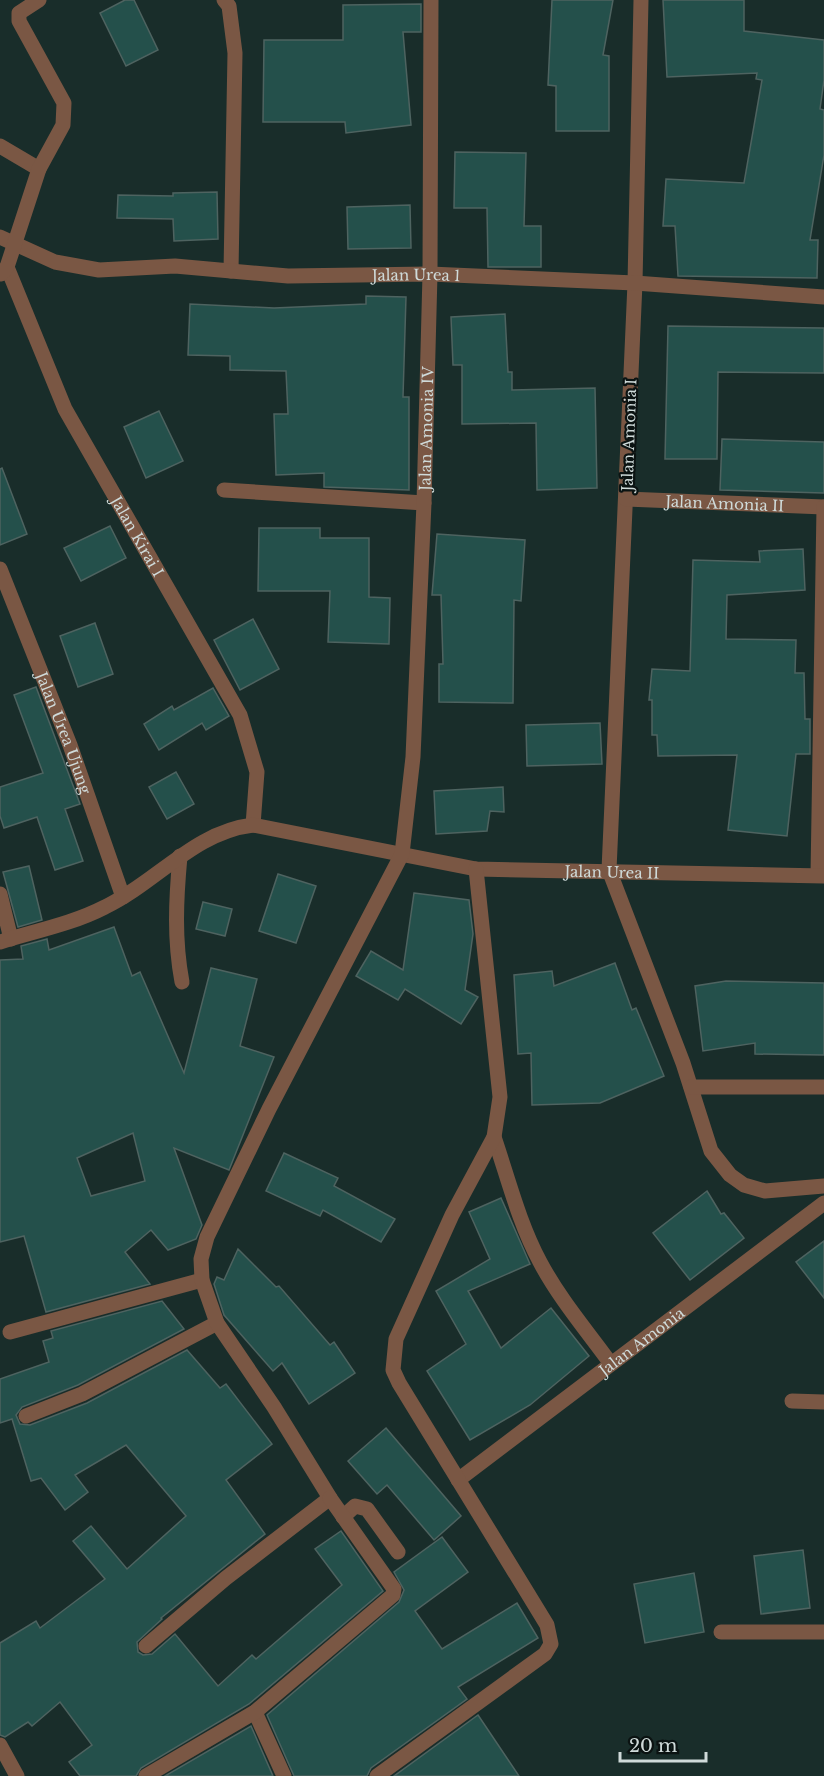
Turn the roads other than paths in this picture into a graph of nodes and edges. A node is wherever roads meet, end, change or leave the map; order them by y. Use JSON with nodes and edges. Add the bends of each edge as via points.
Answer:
{"nodes":[{"id":1,"x":39,"y":0,"type":"edge"},
{"id":2,"x":431,"y":0,"type":"edge"},
{"id":3,"x":641,"y":0,"type":"edge"},
{"id":4,"x":229,"y":2,"type":"edge"},
{"id":5,"x":0,"y":146,"type":"edge"},
{"id":6,"x":39,"y":169,"type":"junction"},
{"id":7,"x":7,"y":241,"type":"edge"},
{"id":8,"x":3,"y":271,"type":"edge"},
{"id":9,"x":231,"y":271,"type":"junction"},
{"id":10,"x":430,"y":274,"type":"junction"},
{"id":11,"x":635,"y":284,"type":"junction"},
{"id":12,"x":824,"y":297,"type":"edge"},
{"id":13,"x":224,"y":490,"type":"dead end"},
{"id":14,"x":626,"y":499,"type":"junction"},
{"id":15,"x":424,"y":503,"type":"junction"},
{"id":16,"x":824,"y":507,"type":"edge"},
{"id":17,"x":0,"y":569,"type":"edge"},
{"id":18,"x":253,"y":825,"type":"junction"},
{"id":19,"x":402,"y":854,"type":"junction"},
{"id":20,"x":180,"y":856,"type":"junction"},
{"id":21,"x":476,"y":869,"type":"junction"},
{"id":22,"x":609,"y":870,"type":"junction"},
{"id":23,"x":821,"y":876,"type":"edge"},
{"id":24,"x":0,"y":894,"type":"edge"},
{"id":25,"x":123,"y":897,"type":"junction"},
{"id":26,"x":5,"y":941,"type":"edge"},
{"id":27,"x":182,"y":982,"type":"dead end"},
{"id":28,"x":691,"y":1087,"type":"junction"},
{"id":29,"x":824,"y":1087,"type":"edge"},
{"id":30,"x":494,"y":1137,"type":"junction"},
{"id":31,"x":824,"y":1186,"type":"edge"},
{"id":32,"x":824,"y":1203,"type":"edge"},
{"id":33,"x":202,"y":1280,"type":"junction"},
{"id":34,"x":217,"y":1323,"type":"junction"},
{"id":35,"x":10,"y":1332,"type":"dead end"},
{"id":36,"x":611,"y":1364,"type":"junction"},
{"id":37,"x":792,"y":1401,"type":"dead end"},
{"id":38,"x":824,"y":1402,"type":"edge"},
{"id":39,"x":26,"y":1416,"type":"dead end"},
{"id":40,"x":458,"y":1480,"type":"junction"},
{"id":41,"x":330,"y":1498,"type":"junction"},
{"id":42,"x":343,"y":1517,"type":"junction"},
{"id":43,"x":398,"y":1552,"type":"dead end"},
{"id":44,"x":721,"y":1632,"type":"dead end"},
{"id":45,"x":824,"y":1632,"type":"edge"},
{"id":46,"x":146,"y":1646,"type":"dead end"},
{"id":47,"x":255,"y":1712,"type":"junction"},
{"id":48,"x":0,"y":1745,"type":"edge"},
{"id":49,"x":17,"y":1776,"type":"edge"},
{"id":50,"x":146,"y":1776,"type":"edge"},
{"id":51,"x":284,"y":1776,"type":"edge"},
{"id":52,"x":377,"y":1776,"type":"edge"}],
"edges":[{"from":1,"to":6,"type":"street","via":[[19,13],[19,21],[64,103],[63,125]]},
{"from":2,"to":10,"type":"street","name":"Jalan Amonia IV"},
{"from":3,"to":11,"type":"street","name":"Jalan Amonia I"},
{"from":4,"to":9,"type":"street","via":[[235,53]]},
{"from":5,"to":6,"type":"street"},
{"from":6,"to":7,"type":"street"},
{"from":7,"to":8,"type":"street"},
{"from":7,"to":9,"type":"street","name":"Jalan Urea 1","via":[[55,262],[99,270],[175,266]]},
{"from":8,"to":18,"type":"street","name":"Jalan Kirai I","via":[[65,409],[240,715],[257,772]]},
{"from":9,"to":10,"type":"street","name":"Jalan Urea 1","via":[[288,276]]},
{"from":10,"to":11,"type":"street","name":"Jalan Urea 1"},
{"from":10,"to":15,"type":"street","name":"Jalan Amonia IV"},
{"from":11,"to":12,"type":"street","name":"Jalan Urea 1"},
{"from":11,"to":14,"type":"street","name":"Jalan Amonia I"},
{"from":13,"to":15,"type":"street"},
{"from":14,"to":16,"type":"street","name":"Jalan Amonia II"},
{"from":14,"to":22,"type":"street","name":"Jalan Amonia I"},
{"from":15,"to":19,"type":"street","name":"Jalan Amonia IV","via":[[413,757]]},
{"from":16,"to":23,"type":"street"},
{"from":17,"to":25,"type":"street","name":"Jalan Urea Ujung","via":[[70,745]]},
{"from":18,"to":19,"type":"street"},
{"from":18,"to":20,"type":"street","via":[[233,827]]},
{"from":19,"to":21,"type":"street","name":"Jalan Urea II"},
{"from":19,"to":33,"type":"street","via":[[207,1237],[201,1260]]},
{"from":20,"to":25,"type":"street"},
{"from":20,"to":27,"type":"street","via":[[175,947]]},
{"from":21,"to":22,"type":"street","name":"Jalan Urea II"},
{"from":21,"to":30,"type":"street","via":[[500,1097]]},
{"from":22,"to":23,"type":"street","name":"Jalan Urea II"},
{"from":22,"to":28,"type":"street"},
{"from":24,"to":26,"type":"street"},
{"from":25,"to":26,"type":"street","via":[[67,923]]},
{"from":28,"to":29,"type":"street"},
{"from":28,"to":31,"type":"street","via":[[711,1151],[730,1175],[744,1185],[765,1191]]},
{"from":30,"to":36,"type":"street","via":[[539,1261]]},
{"from":30,"to":40,"type":"street","via":[[405,1316],[393,1356],[393,1370],[399,1383]]},
{"from":32,"to":36,"type":"street","name":"Jalan Amonia"},
{"from":33,"to":34,"type":"street"},
{"from":33,"to":35,"type":"street"},
{"from":34,"to":39,"type":"street","via":[[82,1394]]},
{"from":34,"to":41,"type":"street"},
{"from":36,"to":40,"type":"street","name":"Jalan Amonia"},
{"from":37,"to":38,"type":"street"},
{"from":40,"to":52,"type":"street","via":[[547,1625],[552,1644],[545,1654]]},
{"from":41,"to":42,"type":"street"},
{"from":41,"to":46,"type":"street"},
{"from":42,"to":43,"type":"street","via":[[355,1506],[367,1509]]},
{"from":42,"to":47,"type":"street","via":[[394,1593]]},
{"from":44,"to":45,"type":"street"},
{"from":47,"to":50,"type":"street"},
{"from":47,"to":51,"type":"street"},
{"from":48,"to":49,"type":"street"}]}
